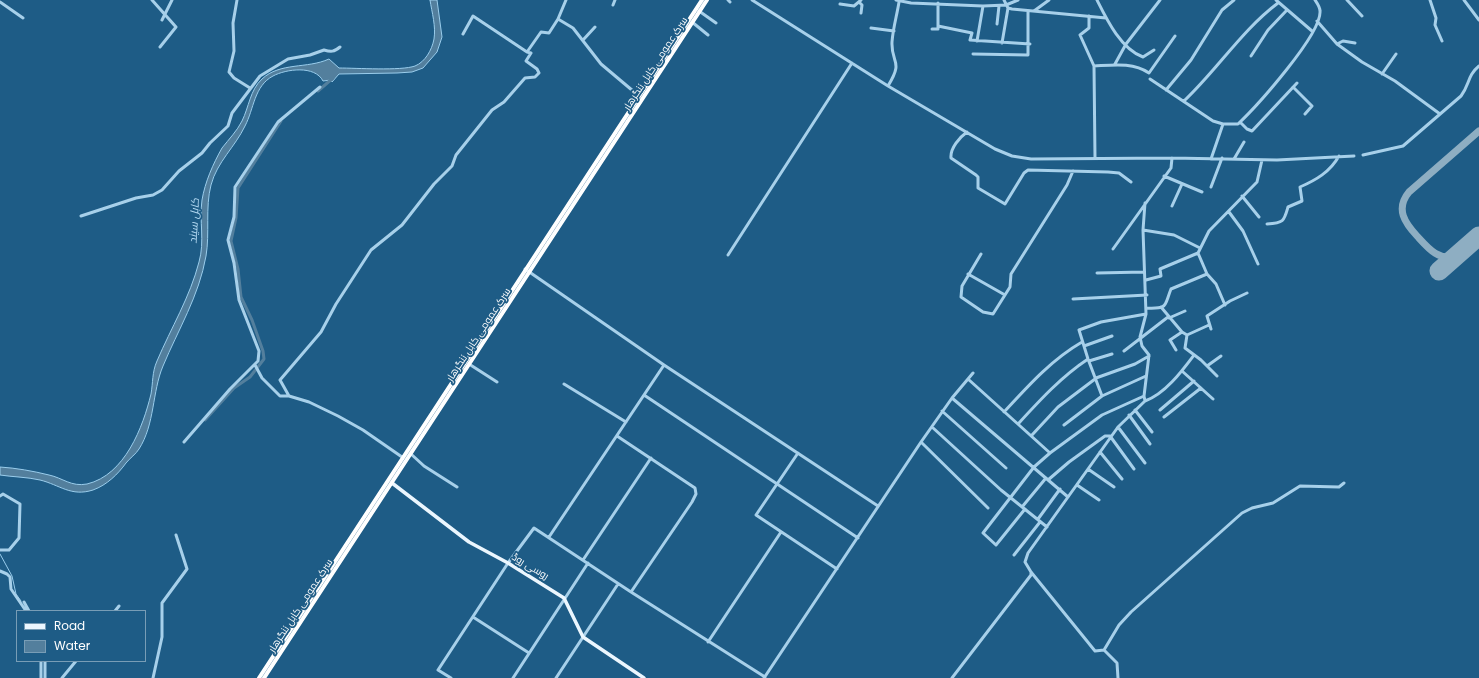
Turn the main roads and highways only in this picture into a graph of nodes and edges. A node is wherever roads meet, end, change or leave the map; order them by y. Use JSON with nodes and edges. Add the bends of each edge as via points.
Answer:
{"nodes":[{"id":1,"x":702,"y":0,"type":"edge"},
{"id":2,"x":706,"y":0,"type":"edge"},
{"id":3,"x":443,"y":399,"type":"junction"},
{"id":4,"x":392,"y":483,"type":"junction"},
{"id":5,"x":286,"y":641,"type":"junction"},
{"id":6,"x":259,"y":678,"type":"edge"},
{"id":7,"x":264,"y":678,"type":"edge"},
{"id":8,"x":644,"y":678,"type":"edge"}],
"edges":[{"from":1,"to":3,"type":"highway","name":"سرک عمومی کابل ننگرهار","via":[[525,269]]},
{"from":2,"to":3,"type":"highway","name":"سرک عمومی کابل ننگرهار","via":[[530,272]]},
{"from":3,"to":4,"type":"highway","name":"سرک عمومی کابل ننگرهار"},
{"from":3,"to":5,"type":"highway","name":"سرک عمومی کابل ننگرهار","via":[[402,457]]},
{"from":4,"to":5,"type":"highway","name":"سرک عمومی کابل ننگرهار"},
{"from":4,"to":8,"type":"main road","name":"روسی روڈ","via":[[469,542],[564,598],[584,637]]},
{"from":5,"to":6,"type":"highway","name":"سرک عمومی کابل ننگرهار"},
{"from":5,"to":7,"type":"highway","name":"سرک عمومی کابل ننگرهار"}]}
